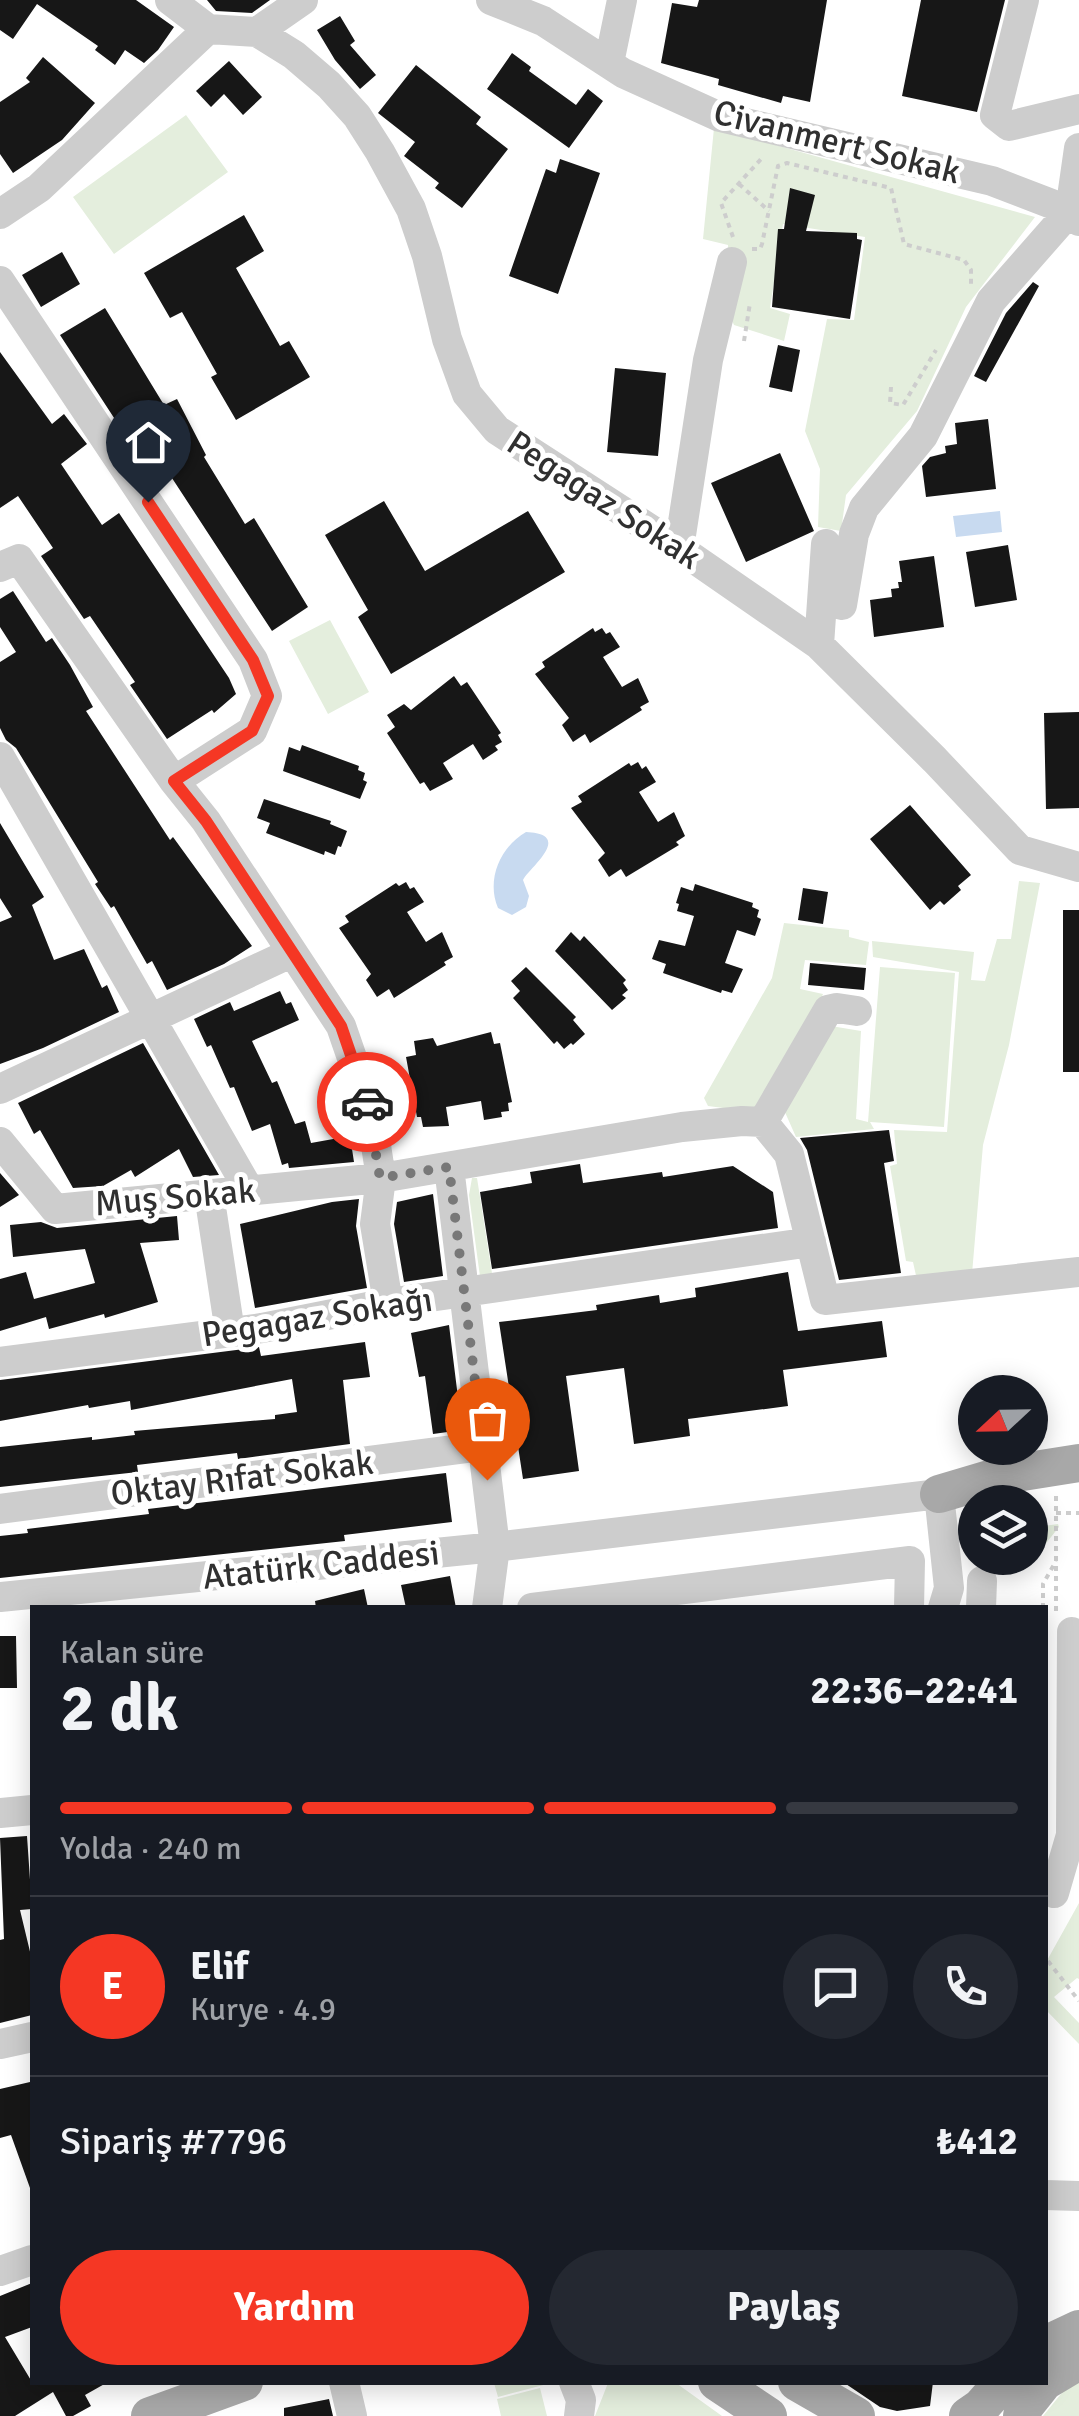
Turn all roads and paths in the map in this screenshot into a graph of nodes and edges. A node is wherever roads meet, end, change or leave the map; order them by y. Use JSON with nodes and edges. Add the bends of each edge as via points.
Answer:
{"nodes":[{"id":1,"x":170,"y":0,"type":"edge"},
{"id":2,"x":303,"y":0,"type":"edge"},
{"id":3,"x":491,"y":0,"type":"edge"},
{"id":4,"x":622,"y":0,"type":"edge"},
{"id":5,"x":1024,"y":0,"type":"edge"},
{"id":6,"x":208,"y":29,"type":"junction"},
{"id":7,"x":257,"y":32,"type":"junction"},
{"id":8,"x":609,"y":63,"type":"junction"},
{"id":9,"x":1079,"y":109,"type":"edge"},
{"id":10,"x":1079,"y":148,"type":"edge"},
{"id":11,"x":762,"y":158,"type":"dead end"},
{"id":12,"x":738,"y":182,"type":"junction"},
{"id":13,"x":769,"y":212,"type":"junction"},
{"id":14,"x":0,"y":214,"type":"edge"},
{"id":15,"x":1074,"y":216,"type":"edge"},
{"id":16,"x":738,"y":250,"type":"junction"},
{"id":17,"x":0,"y":281,"type":"edge"},
{"id":18,"x":968,"y":292,"type":"dead end"},
{"id":19,"x":942,"y":338,"type":"dead end"},
{"id":20,"x":891,"y":387,"type":"dead end"},
{"id":21,"x":826,"y":544,"type":"dead end"},
{"id":22,"x":679,"y":548,"type":"junction"},
{"id":23,"x":9,"y":563,"type":"edge"},
{"id":24,"x":842,"y":605,"type":"dead end"},
{"id":25,"x":819,"y":645,"type":"junction"},
{"id":26,"x":0,"y":757,"type":"edge"},
{"id":27,"x":174,"y":781,"type":"junction"},
{"id":28,"x":1079,"y":867,"type":"edge"},
{"id":29,"x":292,"y":953,"type":"junction"},
{"id":30,"x":858,"y":1010,"type":"dead end"},
{"id":31,"x":150,"y":1019,"type":"junction"},
{"id":32,"x":0,"y":1089,"type":"edge"},
{"id":33,"x":763,"y":1122,"type":"junction"},
{"id":34,"x":0,"y":1142,"type":"edge"},
{"id":35,"x":449,"y":1167,"type":"junction"},
{"id":36,"x":380,"y":1178,"type":"junction"},
{"id":37,"x":249,"y":1190,"type":"junction"},
{"id":38,"x":209,"y":1194,"type":"junction"},
{"id":39,"x":811,"y":1242,"type":"junction"},
{"id":40,"x":1079,"y":1272,"type":"edge"},
{"id":41,"x":464,"y":1294,"type":"junction"},
{"id":42,"x":388,"y":1302,"type":"junction"},
{"id":43,"x":230,"y":1332,"type":"junction"},
{"id":44,"x":0,"y":1362,"type":"edge"},
{"id":45,"x":483,"y":1446,"type":"junction"},
{"id":46,"x":1070,"y":1493,"type":"edge"},
{"id":47,"x":939,"y":1506,"type":"junction"},
{"id":48,"x":0,"y":1509,"type":"edge"},
{"id":49,"x":495,"y":1547,"type":"junction"},
{"id":50,"x":1057,"y":1560,"type":"junction"},
{"id":51,"x":1057,"y":1589,"type":"dead end"},
{"id":52,"x":0,"y":1597,"type":"edge"},
{"id":53,"x":675,"y":1599,"type":"edge"},
{"id":54,"x":943,"y":1604,"type":"edge"},
{"id":55,"x":488,"y":1605,"type":"edge"},
{"id":56,"x":580,"y":1605,"type":"edge"},
{"id":57,"x":909,"y":1605,"type":"edge"},
{"id":58,"x":1043,"y":1605,"type":"edge"},
{"id":59,"x":1072,"y":1632,"type":"dead end"},
{"id":60,"x":1058,"y":1738,"type":"edge"},
{"id":61,"x":30,"y":1810,"type":"edge"},
{"id":62,"x":0,"y":1813,"type":"edge"},
{"id":63,"x":1054,"y":1892,"type":"dead end"},
{"id":64,"x":1048,"y":1960,"type":"dead end"},
{"id":65,"x":1079,"y":2001,"type":"edge"},
{"id":66,"x":30,"y":2036,"type":"edge"},
{"id":67,"x":0,"y":2044,"type":"edge"},
{"id":68,"x":1048,"y":2195,"type":"edge"},
{"id":69,"x":1079,"y":2196,"type":"edge"},
{"id":70,"x":30,"y":2261,"type":"edge"},
{"id":71,"x":0,"y":2270,"type":"edge"},
{"id":72,"x":1079,"y":2329,"type":"edge"},
{"id":73,"x":1048,"y":2344,"type":"edge"},
{"id":74,"x":1079,"y":2362,"type":"edge"},
{"id":75,"x":1048,"y":2380,"type":"edge"},
{"id":76,"x":237,"y":2385,"type":"edge"},
{"id":77,"x":345,"y":2385,"type":"edge"},
{"id":78,"x":720,"y":2385,"type":"edge"},
{"id":79,"x":721,"y":2385,"type":"edge"},
{"id":80,"x":773,"y":2385,"type":"edge"},
{"id":81,"x":802,"y":2385,"type":"edge"},
{"id":82,"x":1000,"y":2385,"type":"edge"},
{"id":83,"x":1043,"y":2385,"type":"edge"},
{"id":84,"x":167,"y":2413,"type":"edge"},
{"id":85,"x":352,"y":2416,"type":"edge"},
{"id":86,"x":756,"y":2416,"type":"edge"},
{"id":87,"x":768,"y":2416,"type":"edge"},
{"id":88,"x":820,"y":2416,"type":"edge"},
{"id":89,"x":856,"y":2416,"type":"edge"},
{"id":90,"x":968,"y":2416,"type":"edge"},
{"id":91,"x":1022,"y":2416,"type":"edge"}],
"edges":[{"from":1,"to":6,"type":"street"},
{"from":2,"to":7,"type":"street"},
{"from":3,"to":8,"type":"street","name":"Civanmert Sokak","via":[[543,21]]},
{"from":4,"to":8,"type":"street"},
{"from":5,"to":9,"type":"street","via":[[995,115],[1009,126]]},
{"from":6,"to":7,"type":"street"},
{"from":6,"to":14,"type":"street","via":[[39,188]]},
{"from":7,"to":22,"type":"street","name":"Pegagaz Sokak","via":[[329,85],[380,152],[428,256],[467,394],[497,430]]},
{"from":8,"to":15,"type":"street","name":"Civanmert Sokak","via":[[720,117],[992,181]]},
{"from":10,"to":15,"type":"street"},
{"from":11,"to":12,"type":"path"},
{"from":12,"to":13,"type":"path"},
{"from":12,"to":16,"type":"path","via":[[721,203]]},
{"from":13,"to":16,"type":"path","via":[[760,248]]},
{"from":13,"to":18,"type":"path","via":[[782,163],[891,188],[904,244],[964,260],[972,277]]},
{"from":15,"to":24,"type":"street","via":[[991,301],[923,436],[864,508]]},
{"from":16,"to":22,"type":"street","via":[[729,337]]},
{"from":17,"to":27,"type":"street","via":[[253,660],[268,696],[252,731]]},
{"from":19,"to":20,"type":"path","via":[[903,406],[890,403]]},
{"from":21,"to":25,"type":"street"},
{"from":22,"to":25,"type":"street","name":"Pegagaz Sokak"},
{"from":23,"to":27,"type":"street"},
{"from":25,"to":28,"type":"street","name":"Pegagaz Sokak","via":[[1020,850]]},
{"from":26,"to":31,"type":"street"},
{"from":27,"to":29,"type":"street"},
{"from":29,"to":31,"type":"street"},
{"from":29,"to":36,"type":"street","via":[[341,1026],[371,1113]]},
{"from":30,"to":33,"type":"street","via":[[828,1010]]},
{"from":31,"to":32,"type":"street"},
{"from":31,"to":37,"type":"street"},
{"from":33,"to":35,"type":"street","via":[[682,1127]]},
{"from":33,"to":39,"type":"street","via":[[789,1154]]},
{"from":34,"to":38,"type":"street","name":"Muş Sokak","via":[[54,1209]]},
{"from":35,"to":36,"type":"street"},
{"from":35,"to":41,"type":"street"},
{"from":36,"to":37,"type":"street","name":"Muş Sokak"},
{"from":36,"to":42,"type":"street","via":[[375,1224]]},
{"from":37,"to":38,"type":"street","name":"Muş Sokak"},
{"from":38,"to":43,"type":"street"},
{"from":39,"to":40,"type":"street","via":[[825,1300]]},
{"from":39,"to":41,"type":"street","name":"Pegagaz Sokağı"},
{"from":41,"to":42,"type":"street","name":"Pegagaz Sokağı"},
{"from":41,"to":45,"type":"street"},
{"from":42,"to":43,"type":"street","name":"Pegagaz Sokağı"},
{"from":43,"to":44,"type":"street","name":"Pegagaz Sokağı"},
{"from":45,"to":48,"type":"street","name":"Oktay Rıfat Sokak"},
{"from":45,"to":49,"type":"street"},
{"from":46,"to":47,"type":"main road","via":[[1003,1475]]},
{"from":46,"to":50,"type":"path"},
{"from":47,"to":49,"type":"street","name":"Atatürk Caddesi"},
{"from":47,"to":54,"type":"street","via":[[933,1544]]},
{"from":49,"to":52,"type":"street","name":"Atatürk Caddesi"},
{"from":49,"to":55,"type":"street"},
{"from":50,"to":51,"type":"path"},
{"from":50,"to":58,"type":"path","via":[[1043,1584]]},
{"from":53,"to":56,"type":"street"},
{"from":53,"to":57,"type":"street","via":[[910,1561]]},
{"from":59,"to":60,"type":"street"},
{"from":60,"to":63,"type":"street","via":[[1071,1836]]},
{"from":61,"to":62,"type":"street"},
{"from":64,"to":65,"type":"path"},
{"from":66,"to":67,"type":"street"},
{"from":68,"to":69,"type":"street"},
{"from":70,"to":71,"type":"street"},
{"from":72,"to":73,"type":"main road"},
{"from":74,"to":75,"type":"main road"},
{"from":76,"to":84,"type":"main road"},
{"from":77,"to":85,"type":"street"},
{"from":78,"to":86,"type":"main road"},
{"from":79,"to":87,"type":"main road"},
{"from":80,"to":88,"type":"main road"},
{"from":81,"to":89,"type":"main road"},
{"from":82,"to":90,"type":"main road"},
{"from":83,"to":91,"type":"main road"}]}
